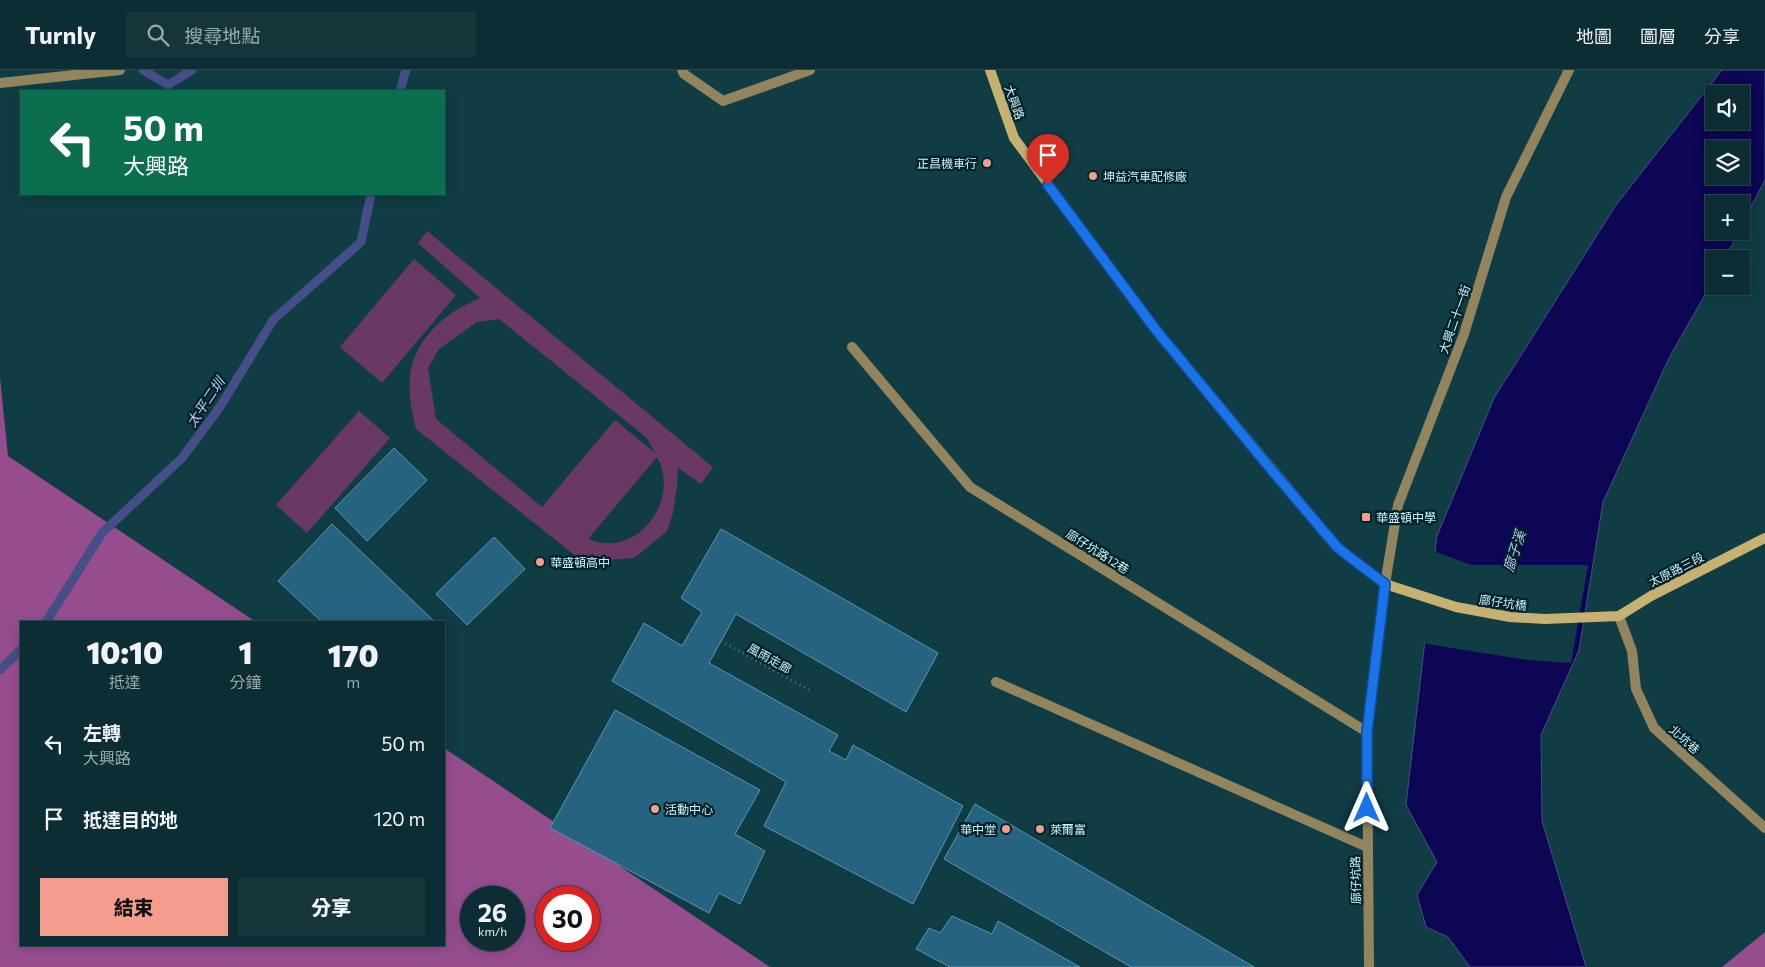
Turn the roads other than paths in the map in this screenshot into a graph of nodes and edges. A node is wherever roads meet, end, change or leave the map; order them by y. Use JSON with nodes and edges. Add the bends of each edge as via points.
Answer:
{"nodes":[{"id":1,"x":120,"y":70,"type":"edge"},
{"id":2,"x":682,"y":70,"type":"edge"},
{"id":3,"x":810,"y":70,"type":"edge"},
{"id":4,"x":990,"y":70,"type":"edge"},
{"id":5,"x":1569,"y":70,"type":"edge"},
{"id":6,"x":0,"y":82,"type":"edge"},
{"id":7,"x":852,"y":347,"type":"dead end"},
{"id":8,"x":1765,"y":538,"type":"edge"},
{"id":9,"x":1385,"y":584,"type":"junction"},
{"id":10,"x":1406,"y":592,"type":"joint"},
{"id":11,"x":1619,"y":616,"type":"junction"},
{"id":12,"x":996,"y":682,"type":"dead end"},
{"id":13,"x":1367,"y":732,"type":"junction"},
{"id":14,"x":1765,"y":828,"type":"edge"},
{"id":15,"x":1367,"y":847,"type":"junction"},
{"id":16,"x":1369,"y":967,"type":"edge"}],
"edges":[{"from":1,"to":6,"type":"street"},
{"from":2,"to":3,"type":"street","via":[[723,101]]},
{"from":4,"to":9,"type":"main road","name":"大興路","via":[[1014,138],[1156,330],[1338,548]]},
{"from":5,"to":9,"type":"street","name":"大興二十一街","via":[[1506,197],[1464,334],[1398,505]]},
{"from":7,"to":13,"type":"street","name":"廍仔坑路12巷","via":[[970,487]]},
{"from":8,"to":11,"type":"main road","name":"太原路三段","via":[[1651,596]]},
{"from":9,"to":10,"type":"main road","name":"大興路"},
{"from":9,"to":13,"type":"street","name":"廍仔坑路"},
{"from":10,"to":11,"type":"main road","name":"廍仔坑橋","via":[[1456,608],[1510,617]]},
{"from":11,"to":14,"type":"street","name":"北坑巷","via":[[1632,651],[1636,689],[1654,728]]},
{"from":12,"to":15,"type":"street"},
{"from":13,"to":15,"type":"street","name":"廍仔坑路"},
{"from":15,"to":16,"type":"street","name":"廍仔坑路"}]}
